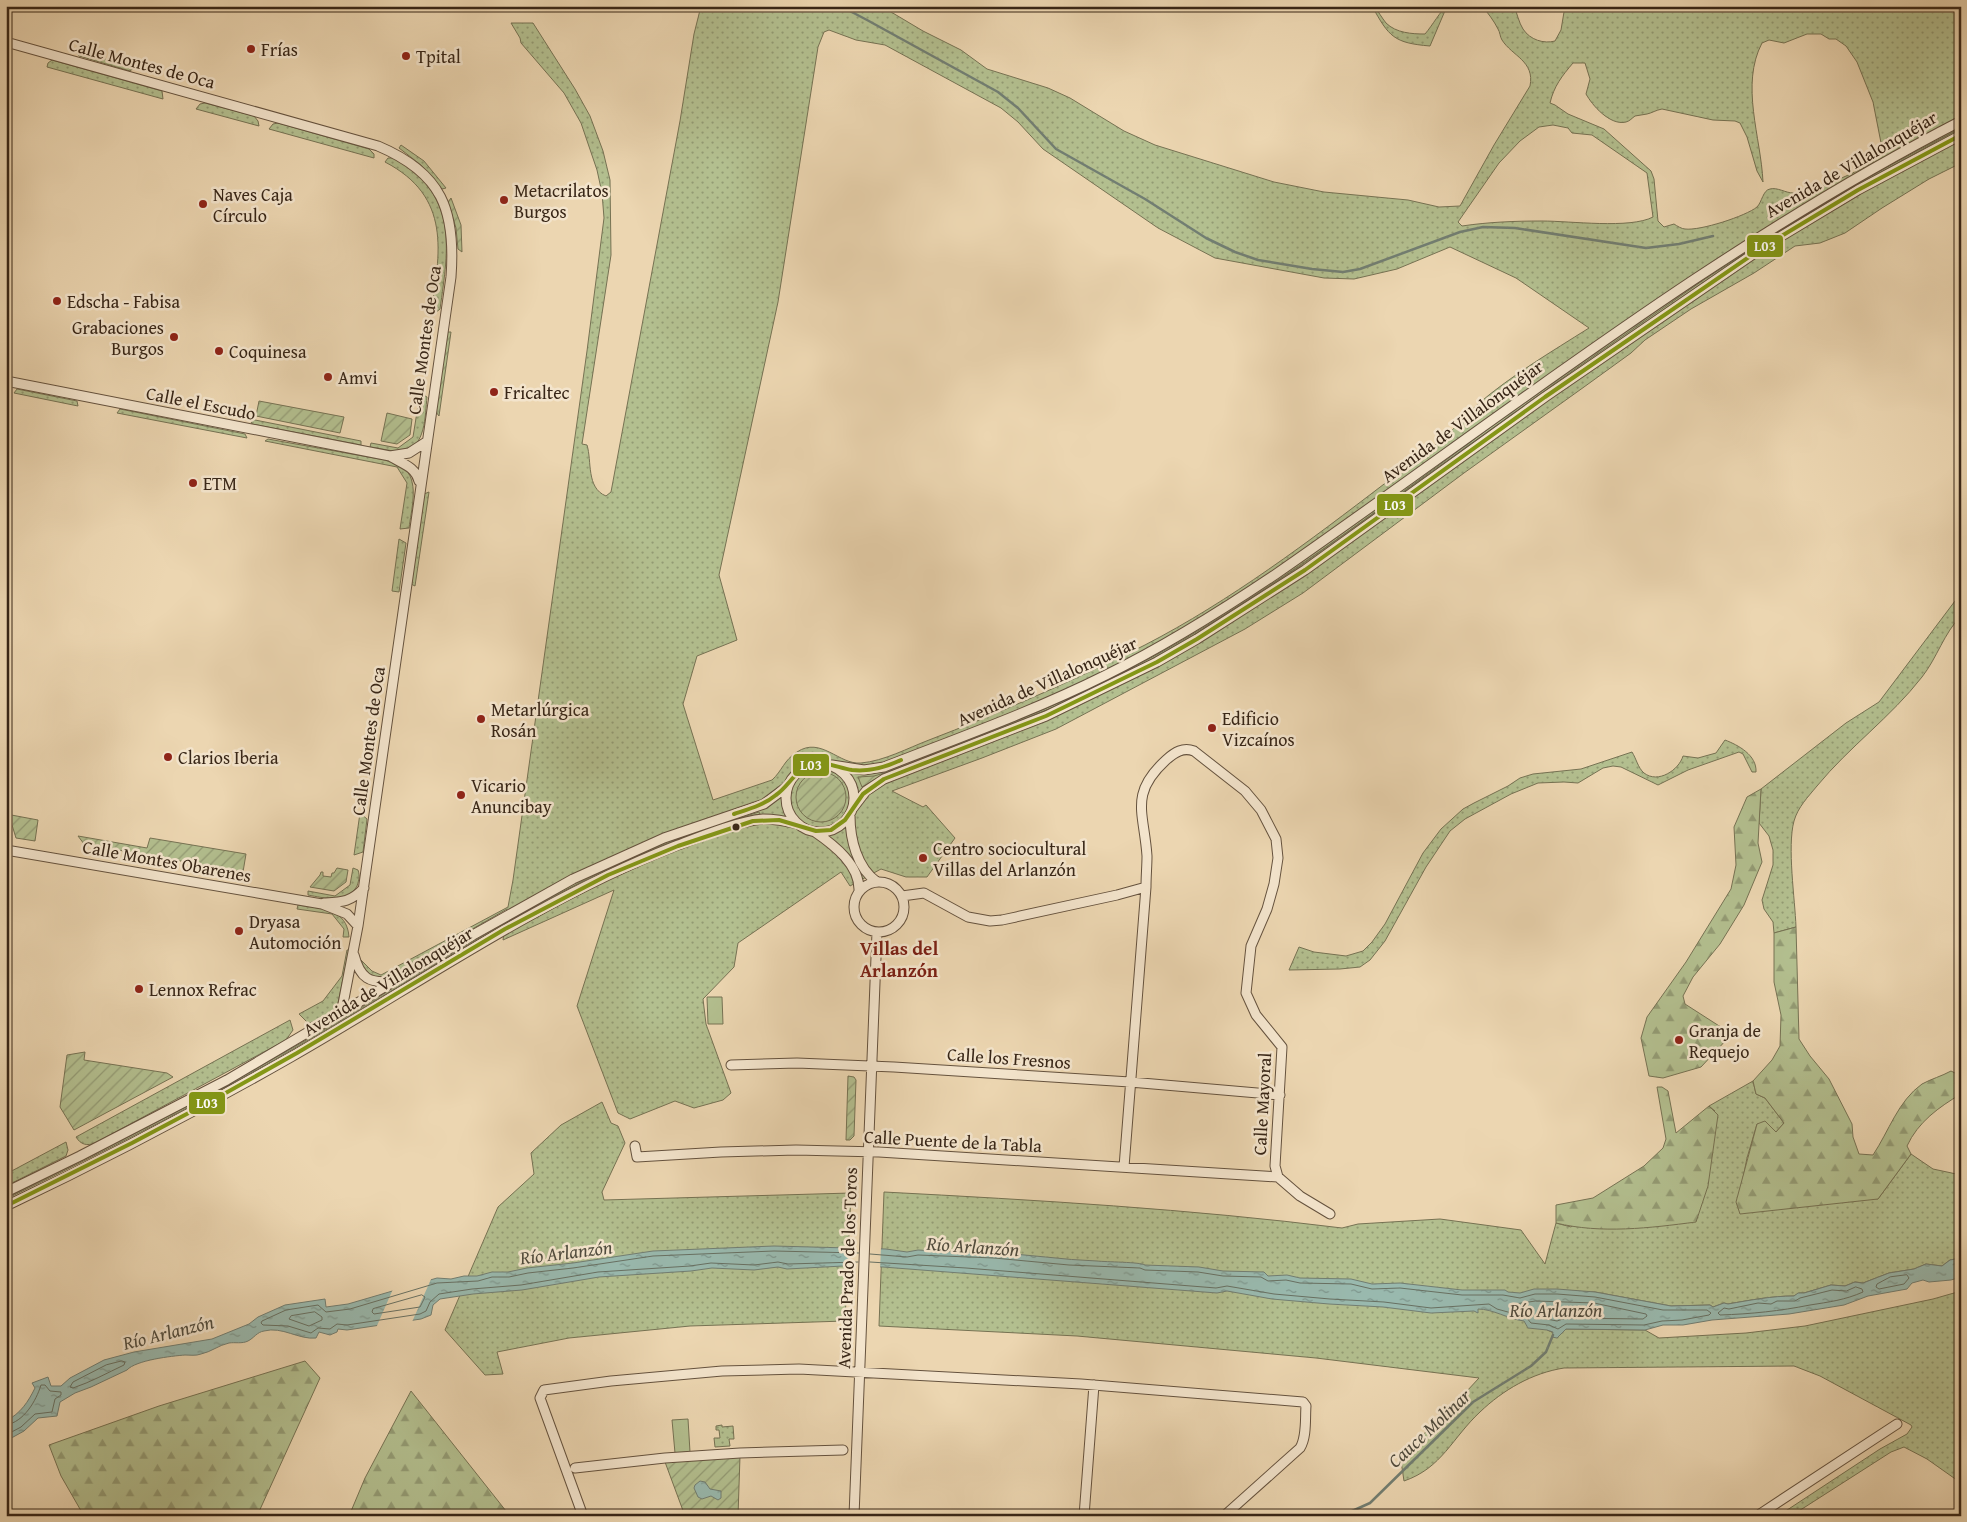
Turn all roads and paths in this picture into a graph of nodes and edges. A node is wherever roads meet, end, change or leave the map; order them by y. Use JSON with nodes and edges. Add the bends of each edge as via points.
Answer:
{"nodes":[{"id":1,"x":6,"y":42,"type":"edge"},
{"id":2,"x":1961,"y":121,"type":"edge"},
{"id":3,"x":1961,"y":135,"type":"edge"},
{"id":4,"x":6,"y":381,"type":"edge"},
{"id":5,"x":426,"y":442,"type":"junction"},
{"id":6,"x":390,"y":456,"type":"junction"},
{"id":7,"x":420,"y":484,"type":"junction"},
{"id":8,"x":832,"y":765,"type":"junction"},
{"id":9,"x":788,"y":786,"type":"junction"},
{"id":10,"x":851,"y":812,"type":"junction"},
{"id":11,"x":798,"y":824,"type":"junction"},
{"id":12,"x":815,"y":832,"type":"junction"},
{"id":13,"x":6,"y":850,"type":"edge"},
{"id":14,"x":877,"y":882,"type":"junction"},
{"id":15,"x":1146,"y":887,"type":"junction"},
{"id":16,"x":364,"y":888,"type":"junction"},
{"id":17,"x":860,"y":891,"type":"junction"},
{"id":18,"x":902,"y":896,"type":"junction"},
{"id":19,"x":322,"y":904,"type":"junction"},
{"id":20,"x":358,"y":926,"type":"junction"},
{"id":21,"x":877,"y":932,"type":"junction"},
{"id":22,"x":354,"y":953,"type":"junction"},
{"id":23,"x":396,"y":981,"type":"junction"},
{"id":24,"x":338,"y":1016,"type":"junction"},
{"id":25,"x":871,"y":1066,"type":"junction"},
{"id":26,"x":736,"y":1075,"type":"dead end"},
{"id":27,"x":1130,"y":1082,"type":"junction"},
{"id":28,"x":1280,"y":1096,"type":"junction"},
{"id":29,"x":636,"y":1146,"type":"dead end"},
{"id":30,"x":868,"y":1152,"type":"junction"},
{"id":31,"x":1124,"y":1167,"type":"junction"},
{"id":32,"x":1278,"y":1177,"type":"junction"},
{"id":33,"x":6,"y":1192,"type":"edge"},
{"id":34,"x":6,"y":1206,"type":"edge"},
{"id":35,"x":1330,"y":1214,"type":"dead end"},
{"id":36,"x":860,"y":1371,"type":"junction"},
{"id":37,"x":1094,"y":1385,"type":"junction"},
{"id":38,"x":1896,"y":1424,"type":"dead end"},
{"id":39,"x":842,"y":1450,"type":"dead end"},
{"id":40,"x":575,"y":1468,"type":"dead end"},
{"id":41,"x":583,"y":1516,"type":"edge"},
{"id":42,"x":854,"y":1516,"type":"edge"},
{"id":43,"x":1084,"y":1516,"type":"edge"},
{"id":44,"x":1224,"y":1516,"type":"edge"},
{"id":45,"x":1757,"y":1516,"type":"edge"}],
"edges":[{"from":1,"to":5,"type":"street","name":"Calle Montes de Oca","via":[[373,144],[404,158],[419,169],[443,202],[452,239],[451,277]]},
{"from":2,"to":8,"type":"street","name":"Avenida de Villalonquéjar","via":[[1832,192],[1731,254],[1586,352],[1276,574],[1182,634],[1065,695],[884,767],[864,770]]},
{"from":3,"to":10,"type":"street","name":"Avenida de Villalonquéjar","via":[[1858,190],[1765,246],[1623,342],[1305,570],[1241,612],[1157,662],[1100,691],[1012,731],[884,779],[866,791]]},
{"from":4,"to":6,"type":"street","name":"Calle el Escudo"},
{"from":5,"to":6,"type":"street","name":"Calle el Escudo","via":[[409,453]]},
{"from":5,"to":7,"type":"street","name":"Calle Montes de Oca"},
{"from":6,"to":7,"type":"street","name":"Calle el Escudo","via":[[412,468]]},
{"from":7,"to":16,"type":"street","name":"Calle Montes de Oca"},
{"from":8,"to":9,"type":"street","via":[[811,764],[797,773]]},
{"from":8,"to":10,"type":"street","via":[[849,778],[855,798]]},
{"from":9,"to":11,"type":"street","via":[[787,806]]},
{"from":9,"to":23,"type":"street","name":"Avenida de Villalonquéjar","via":[[764,804],[664,838],[593,869]]},
{"from":10,"to":12,"type":"street","via":[[843,824],[834,829]]},
{"from":10,"to":14,"type":"street","via":[[852,844]]},
{"from":11,"to":12,"type":"street"},
{"from":11,"to":34,"type":"street","name":"Avenida de Villalonquéjar","via":[[778,819],[757,820],[690,841],[609,875],[482,944],[192,1112]]},
{"from":12,"to":17,"type":"street","via":[[843,854],[858,879]]},
{"from":13,"to":19,"type":"street","name":"Calle Montes Obarenes"},
{"from":14,"to":17,"type":"street","via":[[864,886]]},
{"from":14,"to":18,"type":"street","via":[[892,885]]},
{"from":15,"to":18,"type":"street","via":[[990,921],[968,917],[924,894]]},
{"from":15,"to":27,"type":"street","name":"Calle Mayoral"},
{"from":15,"to":28,"type":"street","name":"Calle Mayoral","via":[[1140,805],[1144,790],[1155,770],[1173,754],[1194,751],[1246,791],[1261,810],[1276,839],[1278,858],[1274,884],[1268,909],[1251,946],[1246,993],[1256,1015],[1282,1047]]},
{"from":16,"to":19,"type":"street","name":"Calle Montes Obarenes","via":[[348,901]]},
{"from":16,"to":20,"type":"street","name":"Calle Montes de Oca"},
{"from":17,"to":21,"type":"street","via":[[854,905],[857,920],[868,930]]},
{"from":18,"to":21,"type":"street","via":[[901,919],[891,930]]},
{"from":19,"to":20,"type":"street","name":"Calle Montes Obarenes","via":[[347,914]]},
{"from":20,"to":22,"type":"street","name":"Calle Montes de Oca"},
{"from":21,"to":25,"type":"street","name":"Avenida Prado de los Toros"},
{"from":22,"to":23,"type":"street","via":[[358,968],[367,978],[382,983]]},
{"from":22,"to":24,"type":"street","name":"Calle Montes de Oca"},
{"from":23,"to":24,"type":"street","name":"Avenida de Villalonquéjar"},
{"from":24,"to":33,"type":"street","name":"Avenida de Villalonquéjar","via":[[196,1096]]},
{"from":25,"to":26,"type":"street","name":"Calle los Fresnos","via":[[733,1065]]},
{"from":25,"to":27,"type":"street","name":"Calle los Fresnos"},
{"from":25,"to":30,"type":"street","name":"Avenida Prado de los Toros"},
{"from":27,"to":28,"type":"street","name":"Calle los Fresnos"},
{"from":27,"to":31,"type":"street","name":"Calle Mayoral"},
{"from":28,"to":32,"type":"street","name":"Calle Mayoral","via":[[1275,1166]]},
{"from":29,"to":30,"type":"street","name":"Calle Puente de la Tabla","via":[[637,1157],[796,1150]]},
{"from":30,"to":31,"type":"street","name":"Calle Puente de la Tabla"},
{"from":30,"to":36,"type":"street","name":"Avenida Prado de los Toros"},
{"from":31,"to":32,"type":"street","name":"Calle Puente de la Tabla"},
{"from":32,"to":35,"type":"street","name":"Calle Mayoral","via":[[1300,1196]]},
{"from":36,"to":37,"type":"street"},
{"from":36,"to":41,"type":"street","via":[[722,1371],[544,1390],[540,1398]]},
{"from":36,"to":42,"type":"street","name":"Avenida Prado de los Toros"},
{"from":37,"to":43,"type":"street"},
{"from":37,"to":44,"type":"street","via":[[1305,1404],[1300,1448]]},
{"from":38,"to":45,"type":"street"},
{"from":39,"to":40,"type":"street","via":[[712,1455]]}]}
